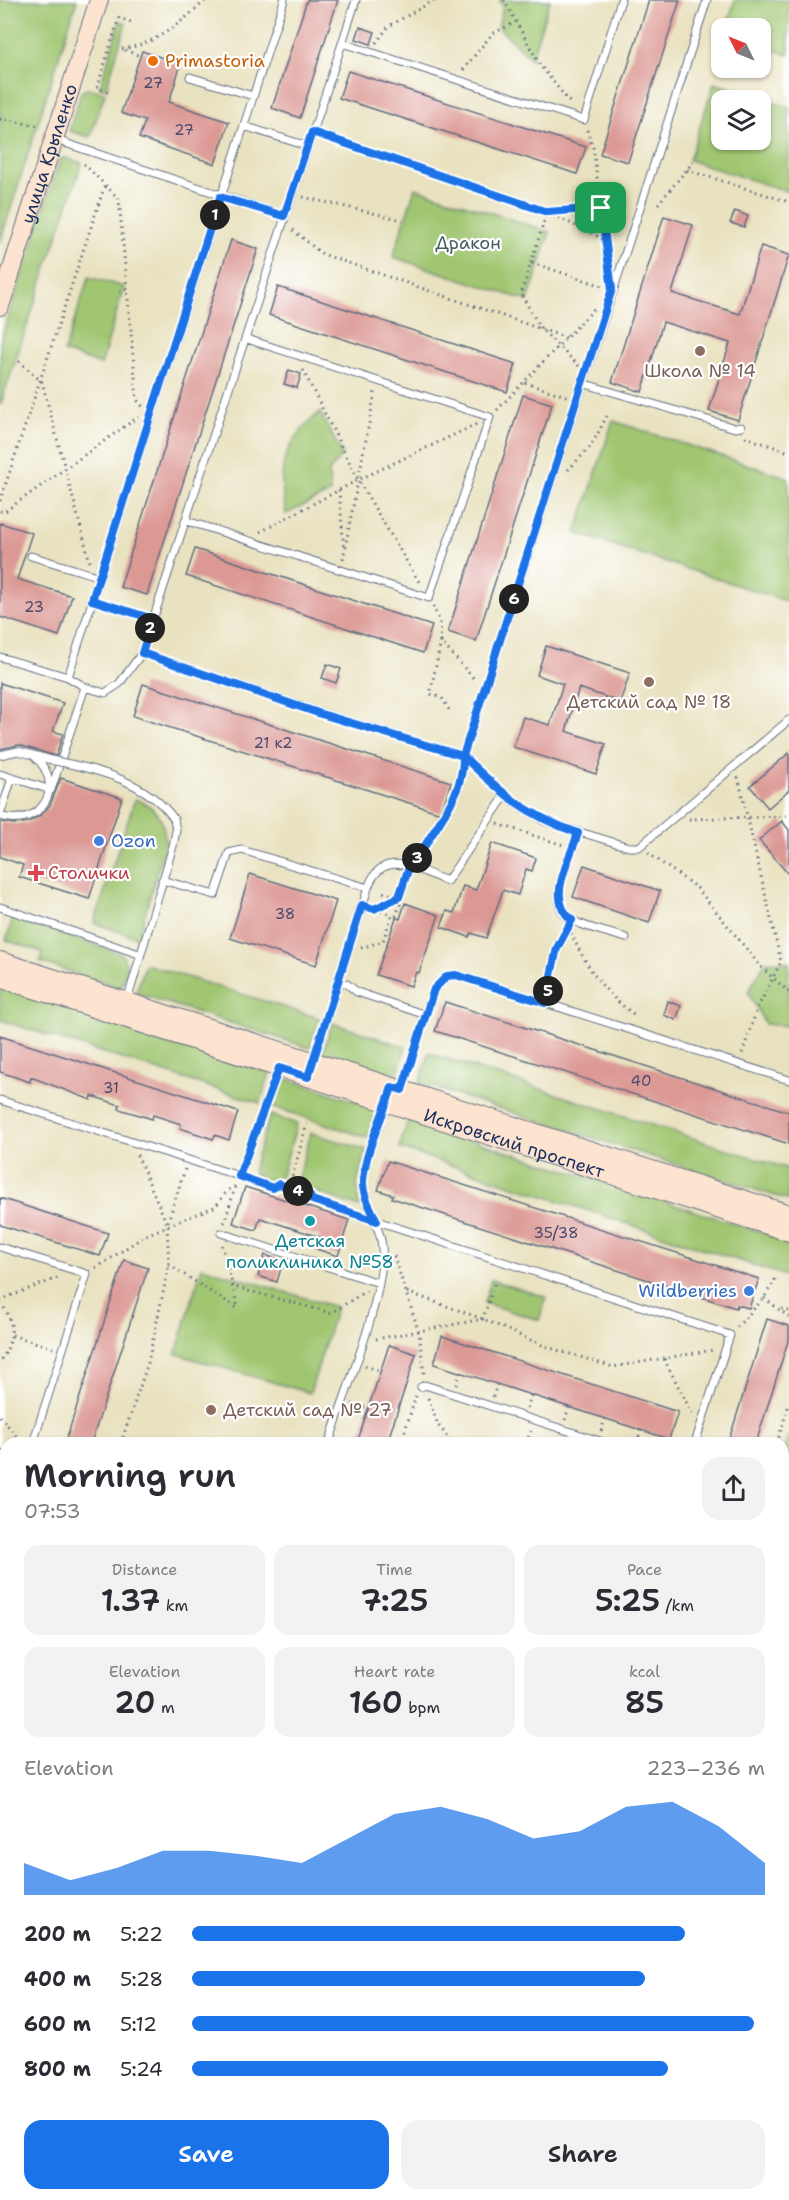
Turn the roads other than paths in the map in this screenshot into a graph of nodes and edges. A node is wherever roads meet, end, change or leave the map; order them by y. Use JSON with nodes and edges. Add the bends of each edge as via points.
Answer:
{"nodes":[{"id":1,"x":99,"y":0,"type":"edge"},
{"id":2,"x":284,"y":0,"type":"edge"},
{"id":3,"x":356,"y":0,"type":"edge"},
{"id":4,"x":621,"y":0,"type":"edge"},
{"id":5,"x":707,"y":0,"type":"edge"},
{"id":6,"x":342,"y":43,"type":"junction"},
{"id":7,"x":190,"y":77,"type":"dead end"},
{"id":8,"x":254,"y":96,"type":"junction"},
{"id":9,"x":244,"y":126,"type":"junction"},
{"id":10,"x":48,"y":133,"type":"junction"},
{"id":11,"x":308,"y":146,"type":"junction"},
{"id":12,"x":220,"y":197,"type":"junction"},
{"id":13,"x":284,"y":219,"type":"junction"},
{"id":14,"x":0,"y":306,"type":"edge"},
{"id":15,"x":247,"y":339,"type":"junction"},
{"id":16,"x":582,"y":383,"type":"junction"},
{"id":17,"x":738,"y":428,"type":"road end"},
{"id":18,"x":187,"y":521,"type":"junction"},
{"id":19,"x":31,"y":556,"type":"dead end"},
{"id":20,"x":97,"y":576,"type":"junction"},
{"id":21,"x":92,"y":600,"type":"junction"},
{"id":22,"x":153,"y":619,"type":"junction"},
{"id":23,"x":142,"y":653,"type":"junction"},
{"id":24,"x":0,"y":657,"type":"edge"},
{"id":25,"x":68,"y":677,"type":"junction"},
{"id":26,"x":85,"y":687,"type":"junction"},
{"id":27,"x":789,"y":720,"type":"edge"},
{"id":28,"x":0,"y":755,"type":"edge"},
{"id":29,"x":463,"y":756,"type":"junction"},
{"id":30,"x":35,"y":757,"type":"junction"},
{"id":31,"x":0,"y":774,"type":"edge"},
{"id":32,"x":12,"y":778,"type":"junction"},
{"id":33,"x":505,"y":796,"type":"junction"},
{"id":34,"x":0,"y":815,"type":"edge"},
{"id":35,"x":578,"y":833,"type":"junction"},
{"id":36,"x":162,"y":880,"type":"junction"},
{"id":37,"x":368,"y":887,"type":"junction"},
{"id":38,"x":0,"y":907,"type":"edge"},
{"id":39,"x":626,"y":938,"type":"dead end"},
{"id":40,"x":140,"y":954,"type":"junction"},
{"id":41,"x":0,"y":961,"type":"edge"},
{"id":42,"x":0,"y":978,"type":"edge"},
{"id":43,"x":339,"y":981,"type":"junction"},
{"id":44,"x":124,"y":1009,"type":"junction"},
{"id":45,"x":426,"y":1014,"type":"junction"},
{"id":46,"x":281,"y":1060,"type":"junction"},
{"id":47,"x":311,"y":1069,"type":"junction"},
{"id":48,"x":789,"y":1080,"type":"edge"},
{"id":49,"x":394,"y":1096,"type":"junction"},
{"id":50,"x":0,"y":1100,"type":"edge"},
{"id":51,"x":789,"y":1214,"type":"edge"},
{"id":52,"x":377,"y":1221,"type":"junction"},
{"id":53,"x":789,"y":1232,"type":"edge"},
{"id":54,"x":221,"y":1233,"type":"dead end"},
{"id":55,"x":0,"y":1247,"type":"edge"},
{"id":56,"x":379,"y":1283,"type":"junction"},
{"id":57,"x":423,"y":1386,"type":"road end"},
{"id":58,"x":35,"y":1437,"type":"edge"},
{"id":59,"x":331,"y":1437,"type":"edge"},
{"id":60,"x":587,"y":1437,"type":"edge"},
{"id":61,"x":697,"y":1437,"type":"edge"}],
"edges":[{"from":1,"to":10,"type":"street","name":"улица Крыленко"},
{"from":2,"to":8,"type":"lane"},
{"from":3,"to":6,"type":"lane"},
{"from":4,"to":6,"type":"lane","via":[[584,120]]},
{"from":5,"to":16,"type":"lane"},
{"from":6,"to":11,"type":"lane"},
{"from":7,"to":8,"type":"lane"},
{"from":8,"to":9,"type":"lane"},
{"from":9,"to":11,"type":"lane"},
{"from":9,"to":12,"type":"lane"},
{"from":10,"to":12,"type":"lane"},
{"from":10,"to":14,"type":"street","name":"улица Крыленко"},
{"from":11,"to":13,"type":"lane"},
{"from":12,"to":13,"type":"lane"},
{"from":12,"to":20,"type":"lane"},
{"from":13,"to":15,"type":"lane"},
{"from":15,"to":18,"type":"lane"},
{"from":15,"to":18,"type":"lane","via":[[490,417],[429,598]]},
{"from":16,"to":17,"type":"lane"},
{"from":16,"to":29,"type":"lane"},
{"from":18,"to":22,"type":"lane"},
{"from":19,"to":20,"type":"lane"},
{"from":20,"to":21,"type":"lane"},
{"from":21,"to":22,"type":"lane"},
{"from":21,"to":25,"type":"lane"},
{"from":22,"to":23,"type":"lane"},
{"from":23,"to":26,"type":"lane","via":[[119,684],[105,693]]},
{"from":23,"to":29,"type":"lane","via":[[321,714]]},
{"from":24,"to":25,"type":"lane"},
{"from":25,"to":26,"type":"lane"},
{"from":26,"to":32,"type":"lane","via":[[51,790]]},
{"from":27,"to":35,"type":"lane","via":[[639,847]]},
{"from":28,"to":30,"type":"lane","via":[[18,751]]},
{"from":29,"to":33,"type":"lane"},
{"from":30,"to":34,"type":"lane","via":[[50,782],[43,806],[21,819]]},
{"from":30,"to":36,"type":"lane","bridge":true,"via":[[99,772],[159,800],[174,819],[175,839]]},
{"from":31,"to":32,"type":"lane"},
{"from":32,"to":34,"type":"lane"},
{"from":33,"to":35,"type":"lane","via":[[544,821]]},
{"from":33,"to":37,"type":"lane","via":[[447,881],[395,863],[382,866]]},
{"from":35,"to":39,"type":"lane","via":[[559,892],[562,913]]},
{"from":36,"to":37,"type":"lane","via":[[215,895],[229,853],[242,850]]},
{"from":36,"to":40,"type":"lane"},
{"from":37,"to":43,"type":"lane"},
{"from":38,"to":40,"type":"lane"},
{"from":40,"to":44,"type":"lane"},
{"from":41,"to":44,"type":"street","name":"Искровский проспект"},
{"from":42,"to":44,"type":"street","name":"Искровский проспект"},
{"from":43,"to":45,"type":"lane","via":[[357,992]]},
{"from":43,"to":47,"type":"lane"},
{"from":44,"to":46,"type":"street","name":"Искровский проспект"},
{"from":45,"to":48,"type":"lane","via":[[439,982],[456,975]]},
{"from":45,"to":49,"type":"lane"},
{"from":46,"to":47,"type":"street","name":"Искровский проспект"},
{"from":46,"to":50,"type":"lane","via":[[239,1176]]},
{"from":47,"to":49,"type":"street","name":"Искровский проспект"},
{"from":49,"to":51,"type":"street","name":"Искровский проспект"},
{"from":49,"to":52,"type":"lane","via":[[371,1146],[362,1182]]},
{"from":49,"to":53,"type":"street","name":"Искровский проспект"},
{"from":52,"to":56,"type":"lane","via":[[383,1245]]},
{"from":52,"to":61,"type":"lane","via":[[730,1335]]},
{"from":54,"to":56,"type":"lane"},
{"from":55,"to":58,"type":"lane","via":[[87,1274]]},
{"from":56,"to":59,"type":"lane"},
{"from":57,"to":60,"type":"lane"}]}
